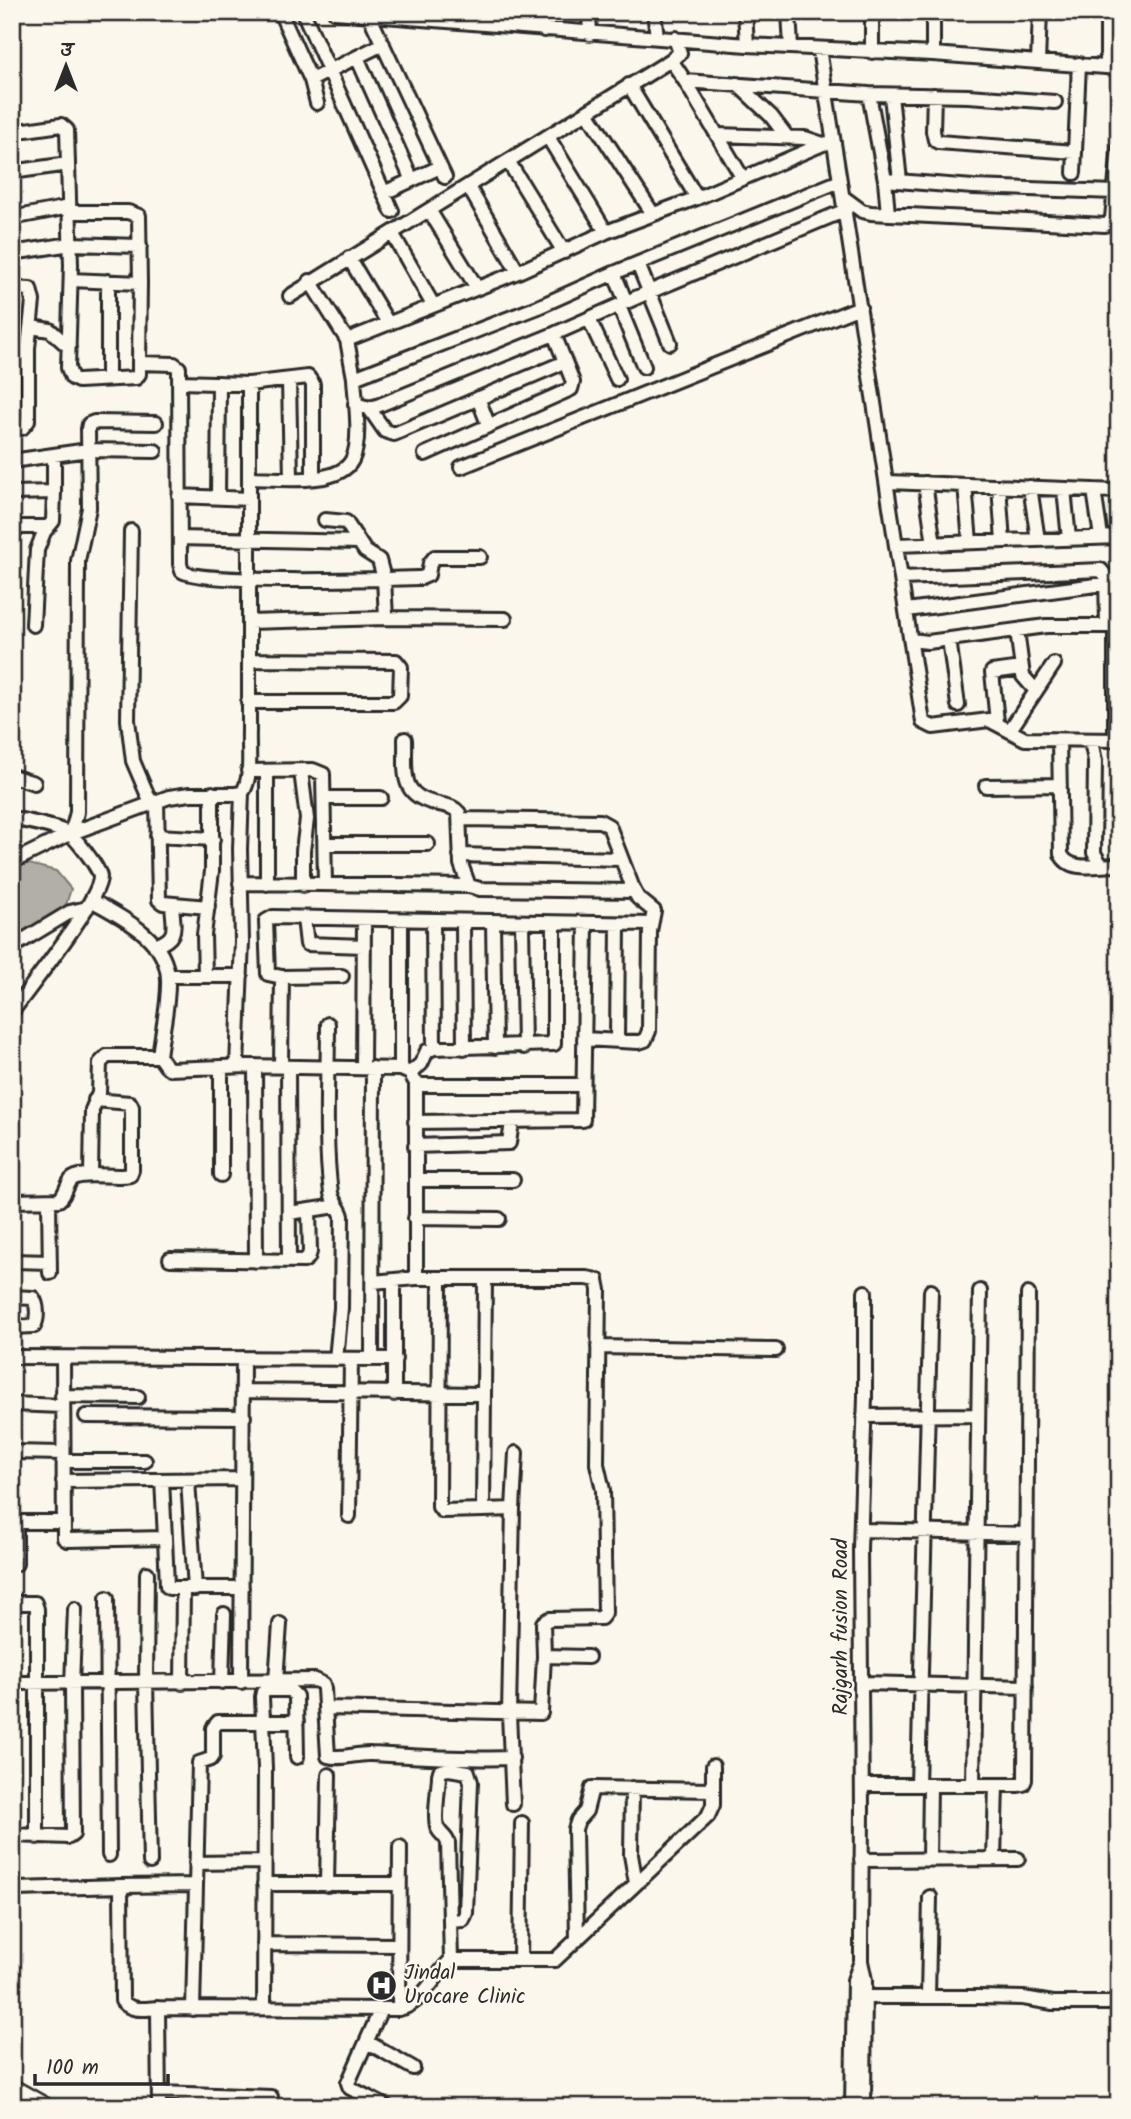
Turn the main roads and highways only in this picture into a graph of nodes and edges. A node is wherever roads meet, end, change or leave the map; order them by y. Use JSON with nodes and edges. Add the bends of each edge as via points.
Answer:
{"nodes":[{"id":1,"x":12,"y":2088,"type":"edge"},
{"id":2,"x":46,"y":2107,"type":"edge"}],
"edges":[{"from":1,"to":2,"type":"main road"}]}
